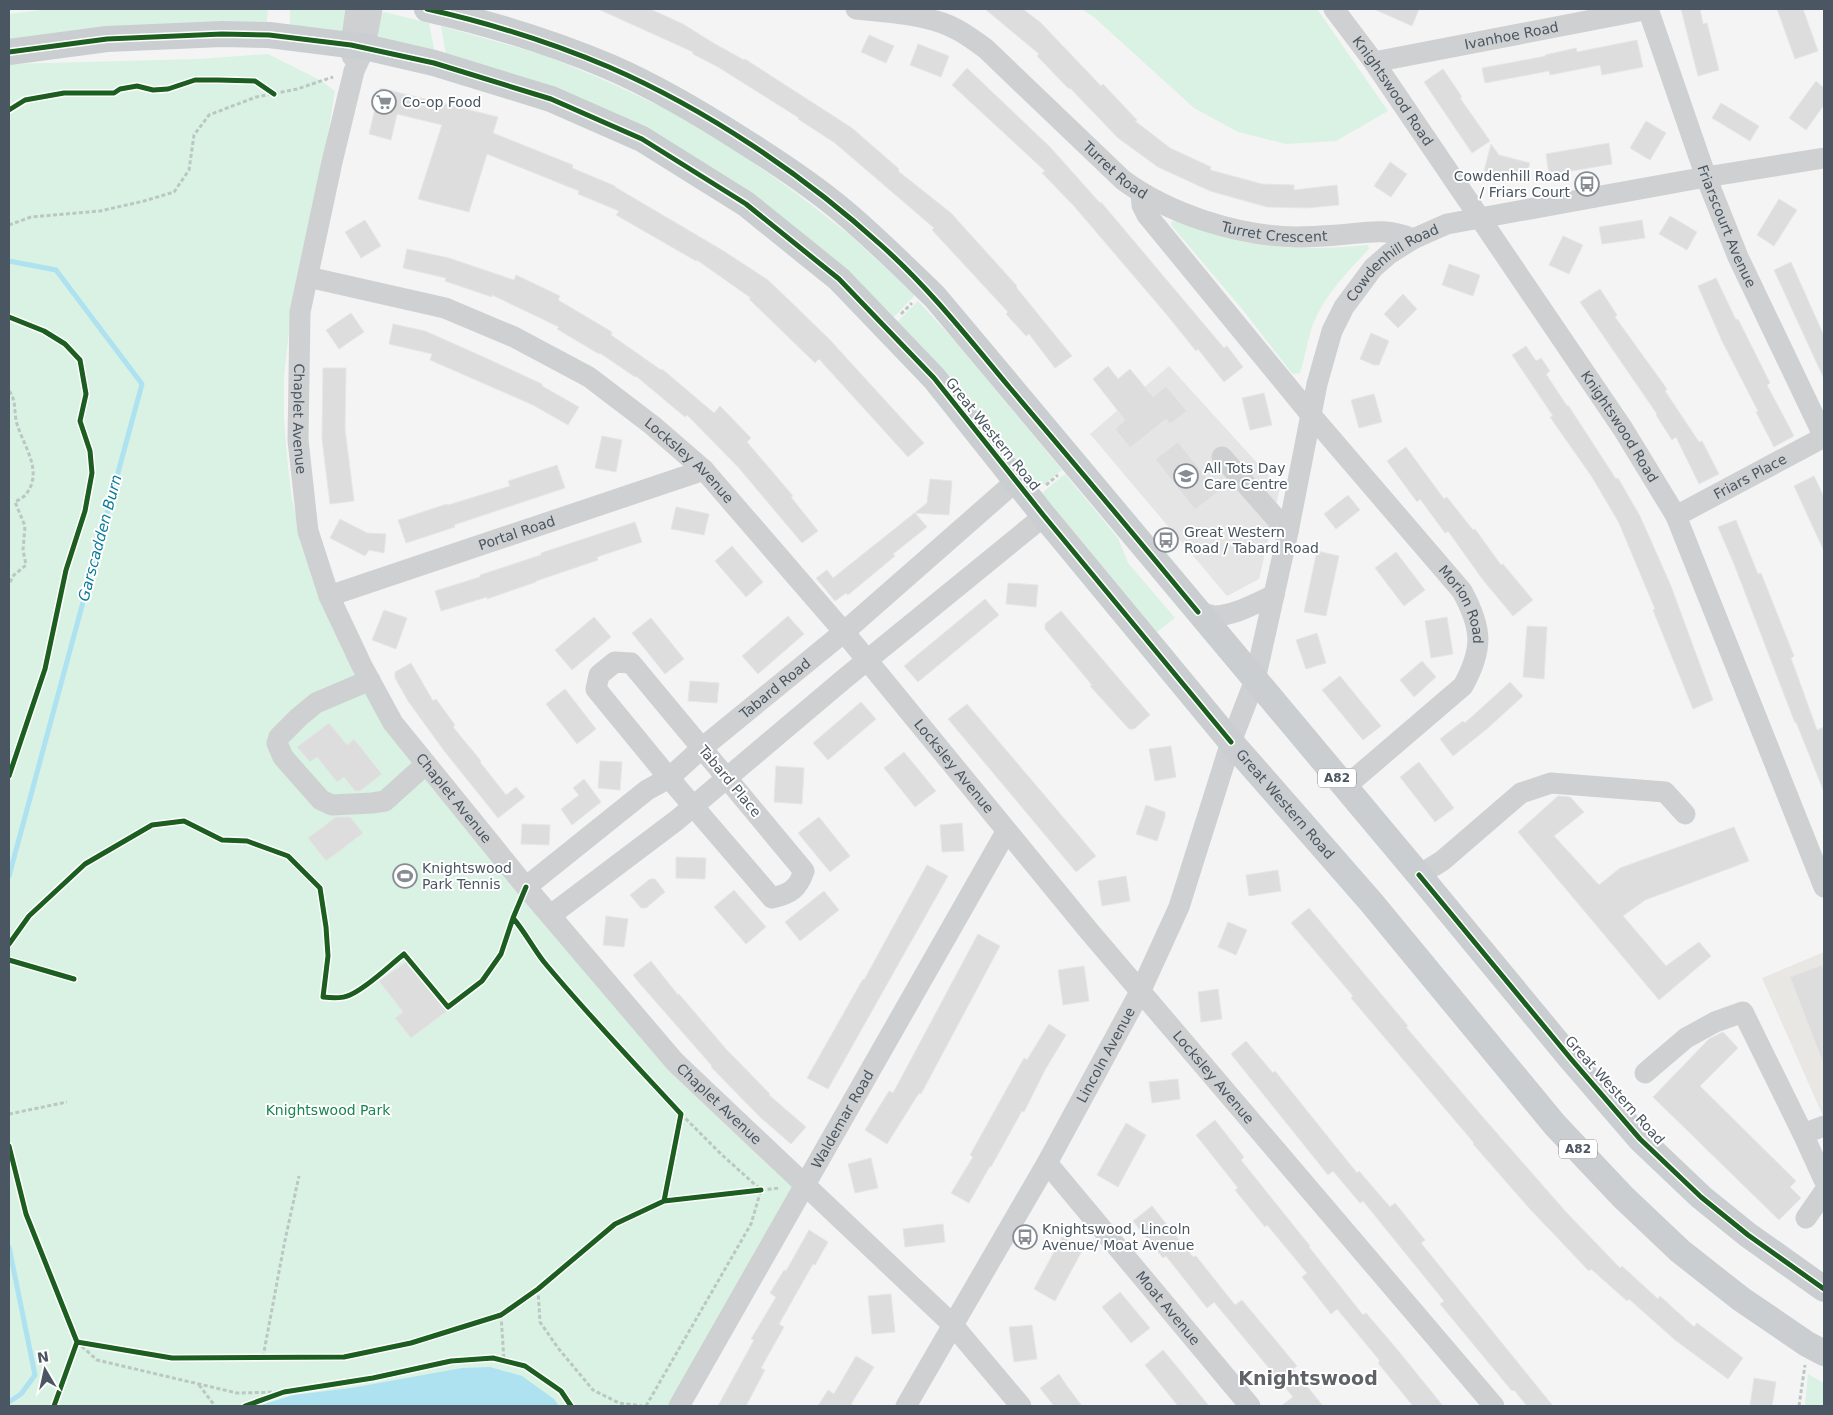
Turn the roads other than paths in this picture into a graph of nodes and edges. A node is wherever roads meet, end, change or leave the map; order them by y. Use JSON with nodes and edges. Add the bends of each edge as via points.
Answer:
{"nodes":[{"id":1,"x":356,"y":9,"type":"edge"},
{"id":2,"x":372,"y":9,"type":"edge"},
{"id":3,"x":427,"y":9,"type":"edge"},
{"id":4,"x":856,"y":9,"type":"edge"},
{"id":5,"x":1334,"y":9,"type":"edge"},
{"id":6,"x":1649,"y":9,"type":"edge"},
{"id":7,"x":358,"y":46,"type":"junction"},
{"id":8,"x":9,"y":52,"type":"edge"},
{"id":9,"x":1374,"y":62,"type":"junction"},
{"id":10,"x":1824,"y":158,"type":"edge"},
{"id":11,"x":1706,"y":177,"type":"junction"},
{"id":12,"x":1141,"y":193,"type":"junction"},
{"id":13,"x":1479,"y":218,"type":"junction"},
{"id":14,"x":1413,"y":239,"type":"junction"},
{"id":15,"x":308,"y":277,"type":"junction"},
{"id":16,"x":1311,"y":415,"type":"junction"},
{"id":17,"x":1824,"y":437,"type":"edge"},
{"id":18,"x":1222,"y":457,"type":"dead end"},
{"id":19,"x":704,"y":470,"type":"junction"},
{"id":20,"x":1030,"y":498,"type":"junction"},
{"id":21,"x":1676,"y":516,"type":"junction"},
{"id":22,"x":1288,"y":532,"type":"junction"},
{"id":23,"x":1274,"y":595,"type":"junction"},
{"id":24,"x":329,"y":596,"type":"junction"},
{"id":25,"x":1198,"y":612,"type":"junction"},
{"id":26,"x":844,"y":632,"type":"junction"},
{"id":27,"x":866,"y":662,"type":"junction"},
{"id":28,"x":370,"y":680,"type":"junction"},
{"id":29,"x":1255,"y":680,"type":"junction"},
{"id":30,"x":1232,"y":742,"type":"junction"},
{"id":31,"x":702,"y":748,"type":"junction"},
{"id":32,"x":426,"y":764,"type":"junction"},
{"id":33,"x":668,"y":778,"type":"junction"},
{"id":34,"x":728,"y":778,"type":"junction"},
{"id":35,"x":1345,"y":787,"type":"junction"},
{"id":36,"x":694,"y":806,"type":"junction"},
{"id":37,"x":1685,"y":814,"type":"dead end"},
{"id":38,"x":1006,"y":832,"type":"junction"},
{"id":39,"x":1419,"y":875,"type":"junction"},
{"id":40,"x":526,"y":887,"type":"junction"},
{"id":41,"x":1824,"y":887,"type":"edge"},
{"id":42,"x":551,"y":915,"type":"junction"},
{"id":43,"x":1141,"y":990,"type":"junction"},
{"id":44,"x":1646,"y":1073,"type":"dead end"},
{"id":45,"x":1824,"y":1126,"type":"edge"},
{"id":46,"x":1803,"y":1134,"type":"junction"},
{"id":47,"x":1047,"y":1163,"type":"junction"},
{"id":48,"x":1824,"y":1180,"type":"edge"},
{"id":49,"x":805,"y":1185,"type":"junction"},
{"id":50,"x":1824,"y":1192,"type":"edge"},
{"id":51,"x":1806,"y":1218,"type":"dead end"},
{"id":52,"x":1824,"y":1289,"type":"edge"},
{"id":53,"x":952,"y":1324,"type":"junction"},
{"id":54,"x":1815,"y":1358,"type":"edge"},
{"id":55,"x":680,"y":1406,"type":"edge"},
{"id":56,"x":906,"y":1406,"type":"edge"},
{"id":57,"x":1021,"y":1406,"type":"edge"},
{"id":58,"x":1250,"y":1406,"type":"edge"},
{"id":59,"x":1494,"y":1406,"type":"edge"}],
"edges":[{"from":1,"to":7,"type":"street"},
{"from":2,"to":7,"type":"street"},
{"from":3,"to":25,"type":"main road","name":"Great Western Road","number":"A82","via":[[562,48],[611,68],[695,110],[820,193],[884,247],[926,289]]},
{"from":4,"to":12,"type":"street","name":"Turret Road","via":[[937,21],[968,36]]},
{"from":5,"to":9,"type":"street","name":"Knightswood Road"},
{"from":6,"to":9,"type":"street","name":"Ivanhoe Road"},
{"from":6,"to":11,"type":"street","name":"Friarscourt Avenue"},
{"from":7,"to":8,"type":"main road","name":"Great Western Road","number":"A82","via":[[269,35],[222,34],[107,39]]},
{"from":7,"to":15,"type":"street","name":"Chaplet Avenue"},
{"from":7,"to":20,"type":"main road","name":"Great Western Road","number":"A82","via":[[434,63],[550,99],[642,139],[746,204],[839,279],[934,378]]},
{"from":9,"to":13,"type":"street","name":"Knightswood Road"},
{"from":10,"to":11,"type":"street","name":"Cowdenhill Road"},
{"from":11,"to":13,"type":"street","name":"Cowdenhill Road"},
{"from":11,"to":17,"type":"street","name":"Friarscourt Avenue","via":[[1738,257]]},
{"from":12,"to":14,"type":"street","name":"Turret Crescent","via":[[1209,222],[1258,233],[1294,237],[1389,231]]},
{"from":12,"to":16,"type":"street","name":"Turret Road","via":[[1142,205],[1148,215]]},
{"from":13,"to":14,"type":"street","name":"Cowdenhill Road","via":[[1447,224]]},
{"from":13,"to":21,"type":"street","name":"Knightswood Road","via":[[1623,429]]},
{"from":14,"to":16,"type":"street","name":"Cowdenhill Road","via":[[1373,268],[1344,308],[1332,331]]},
{"from":15,"to":19,"type":"street","name":"Locksley Avenue","via":[[445,308],[514,337],[589,377]]},
{"from":15,"to":24,"type":"street","name":"Chaplet Avenue","via":[[300,312],[298,440],[308,532]]},
{"from":16,"to":22,"type":"street","name":"Cowdenhill Road"},
{"from":16,"to":35,"type":"street","name":"Morion Road","via":[[1462,591],[1473,610],[1478,630],[1478,650],[1463,686]]},
{"from":17,"to":21,"type":"street","name":"Friars Place"},
{"from":18,"to":22,"type":"street"},
{"from":19,"to":24,"type":"street","name":"Portal Road"},
{"from":19,"to":26,"type":"street","name":"Locksley Avenue"},
{"from":20,"to":26,"type":"street","name":"Tabard Road"},
{"from":20,"to":27,"type":"street"},
{"from":20,"to":30,"type":"main road","name":"Great Western Road","number":"A82"},
{"from":21,"to":41,"type":"street","name":"Knightswood Road"},
{"from":22,"to":23,"type":"street","name":"Cowdenhill Road"},
{"from":23,"to":25,"type":"street","via":[[1226,614],[1214,616]]},
{"from":23,"to":29,"type":"street","name":"Cowdenhill Road"},
{"from":24,"to":28,"type":"street","name":"Chaplet Avenue"},
{"from":25,"to":29,"type":"main road","name":"Great Western Road","number":"A82"},
{"from":26,"to":27,"type":"street","name":"Locksley Avenue"},
{"from":26,"to":31,"type":"street","name":"Tabard Road"},
{"from":27,"to":34,"type":"street"},
{"from":27,"to":38,"type":"street","name":"Locksley Avenue"},
{"from":28,"to":32,"type":"street","name":"Chaplet Avenue","via":[[393,723]]},
{"from":28,"to":32,"type":"street","via":[[316,703],[279,737],[277,743],[283,757],[321,800],[332,805],[385,800]]},
{"from":29,"to":30,"type":"street","name":"Lincoln Avenue"},
{"from":29,"to":35,"type":"main road","name":"Great Western Road","number":"A82"},
{"from":30,"to":43,"type":"street","name":"Lincoln Avenue","via":[[1179,907]]},
{"from":30,"to":54,"type":"main road","name":"Great Western Road","number":"A82","via":[[1372,902],[1555,1125],[1622,1197],[1680,1251],[1741,1299],[1807,1344]]},
{"from":31,"to":33,"type":"street","name":"Tabard Road"},
{"from":31,"to":33,"type":"street","name":"Tabard Place","via":[[631,664],[615,662],[598,675],[596,689]]},
{"from":31,"to":34,"type":"street","name":"Tabard Place"},
{"from":32,"to":40,"type":"street","name":"Chaplet Avenue"},
{"from":33,"to":36,"type":"street","name":"Tabard Place"},
{"from":33,"to":40,"type":"street","name":"Tabard Road","via":[[647,790]]},
{"from":34,"to":36,"type":"street"},
{"from":34,"to":36,"type":"street","name":"Tabard Place","via":[[804,871],[800,884],[786,895],[772,898]]},
{"from":35,"to":39,"type":"main road","name":"Great Western Road","number":"A82"},
{"from":36,"to":42,"type":"street"},
{"from":37,"to":39,"type":"street","via":[[1664,792],[1551,783],[1521,793],[1442,861]]},
{"from":38,"to":43,"type":"street","name":"Locksley Avenue"},
{"from":38,"to":49,"type":"street","name":"Waldemar Road"},
{"from":39,"to":52,"type":"main road","name":"Great Western Road","number":"A82","via":[[1640,1139],[1701,1197]]},
{"from":40,"to":42,"type":"street","name":"Chaplet Avenue"},
{"from":42,"to":49,"type":"street","name":"Chaplet Avenue","via":[[675,1062]]},
{"from":43,"to":47,"type":"street","name":"Lincoln Avenue"},
{"from":43,"to":59,"type":"street","name":"Locksley Avenue"},
{"from":44,"to":46,"type":"street","via":[[1686,1038],[1715,1022],[1743,1012]]},
{"from":45,"to":46,"type":"street"},
{"from":46,"to":48,"type":"street"},
{"from":47,"to":53,"type":"street","name":"Lincoln Avenue"},
{"from":47,"to":58,"type":"street","name":"Moat Avenue"},
{"from":49,"to":53,"type":"street","name":"Chaplet Avenue"},
{"from":49,"to":55,"type":"street","name":"Waldemar Road"},
{"from":50,"to":51,"type":"street"},
{"from":53,"to":56,"type":"street","name":"Lincoln Avenue"},
{"from":53,"to":57,"type":"street","name":"Chaplet Avenue"}]}
